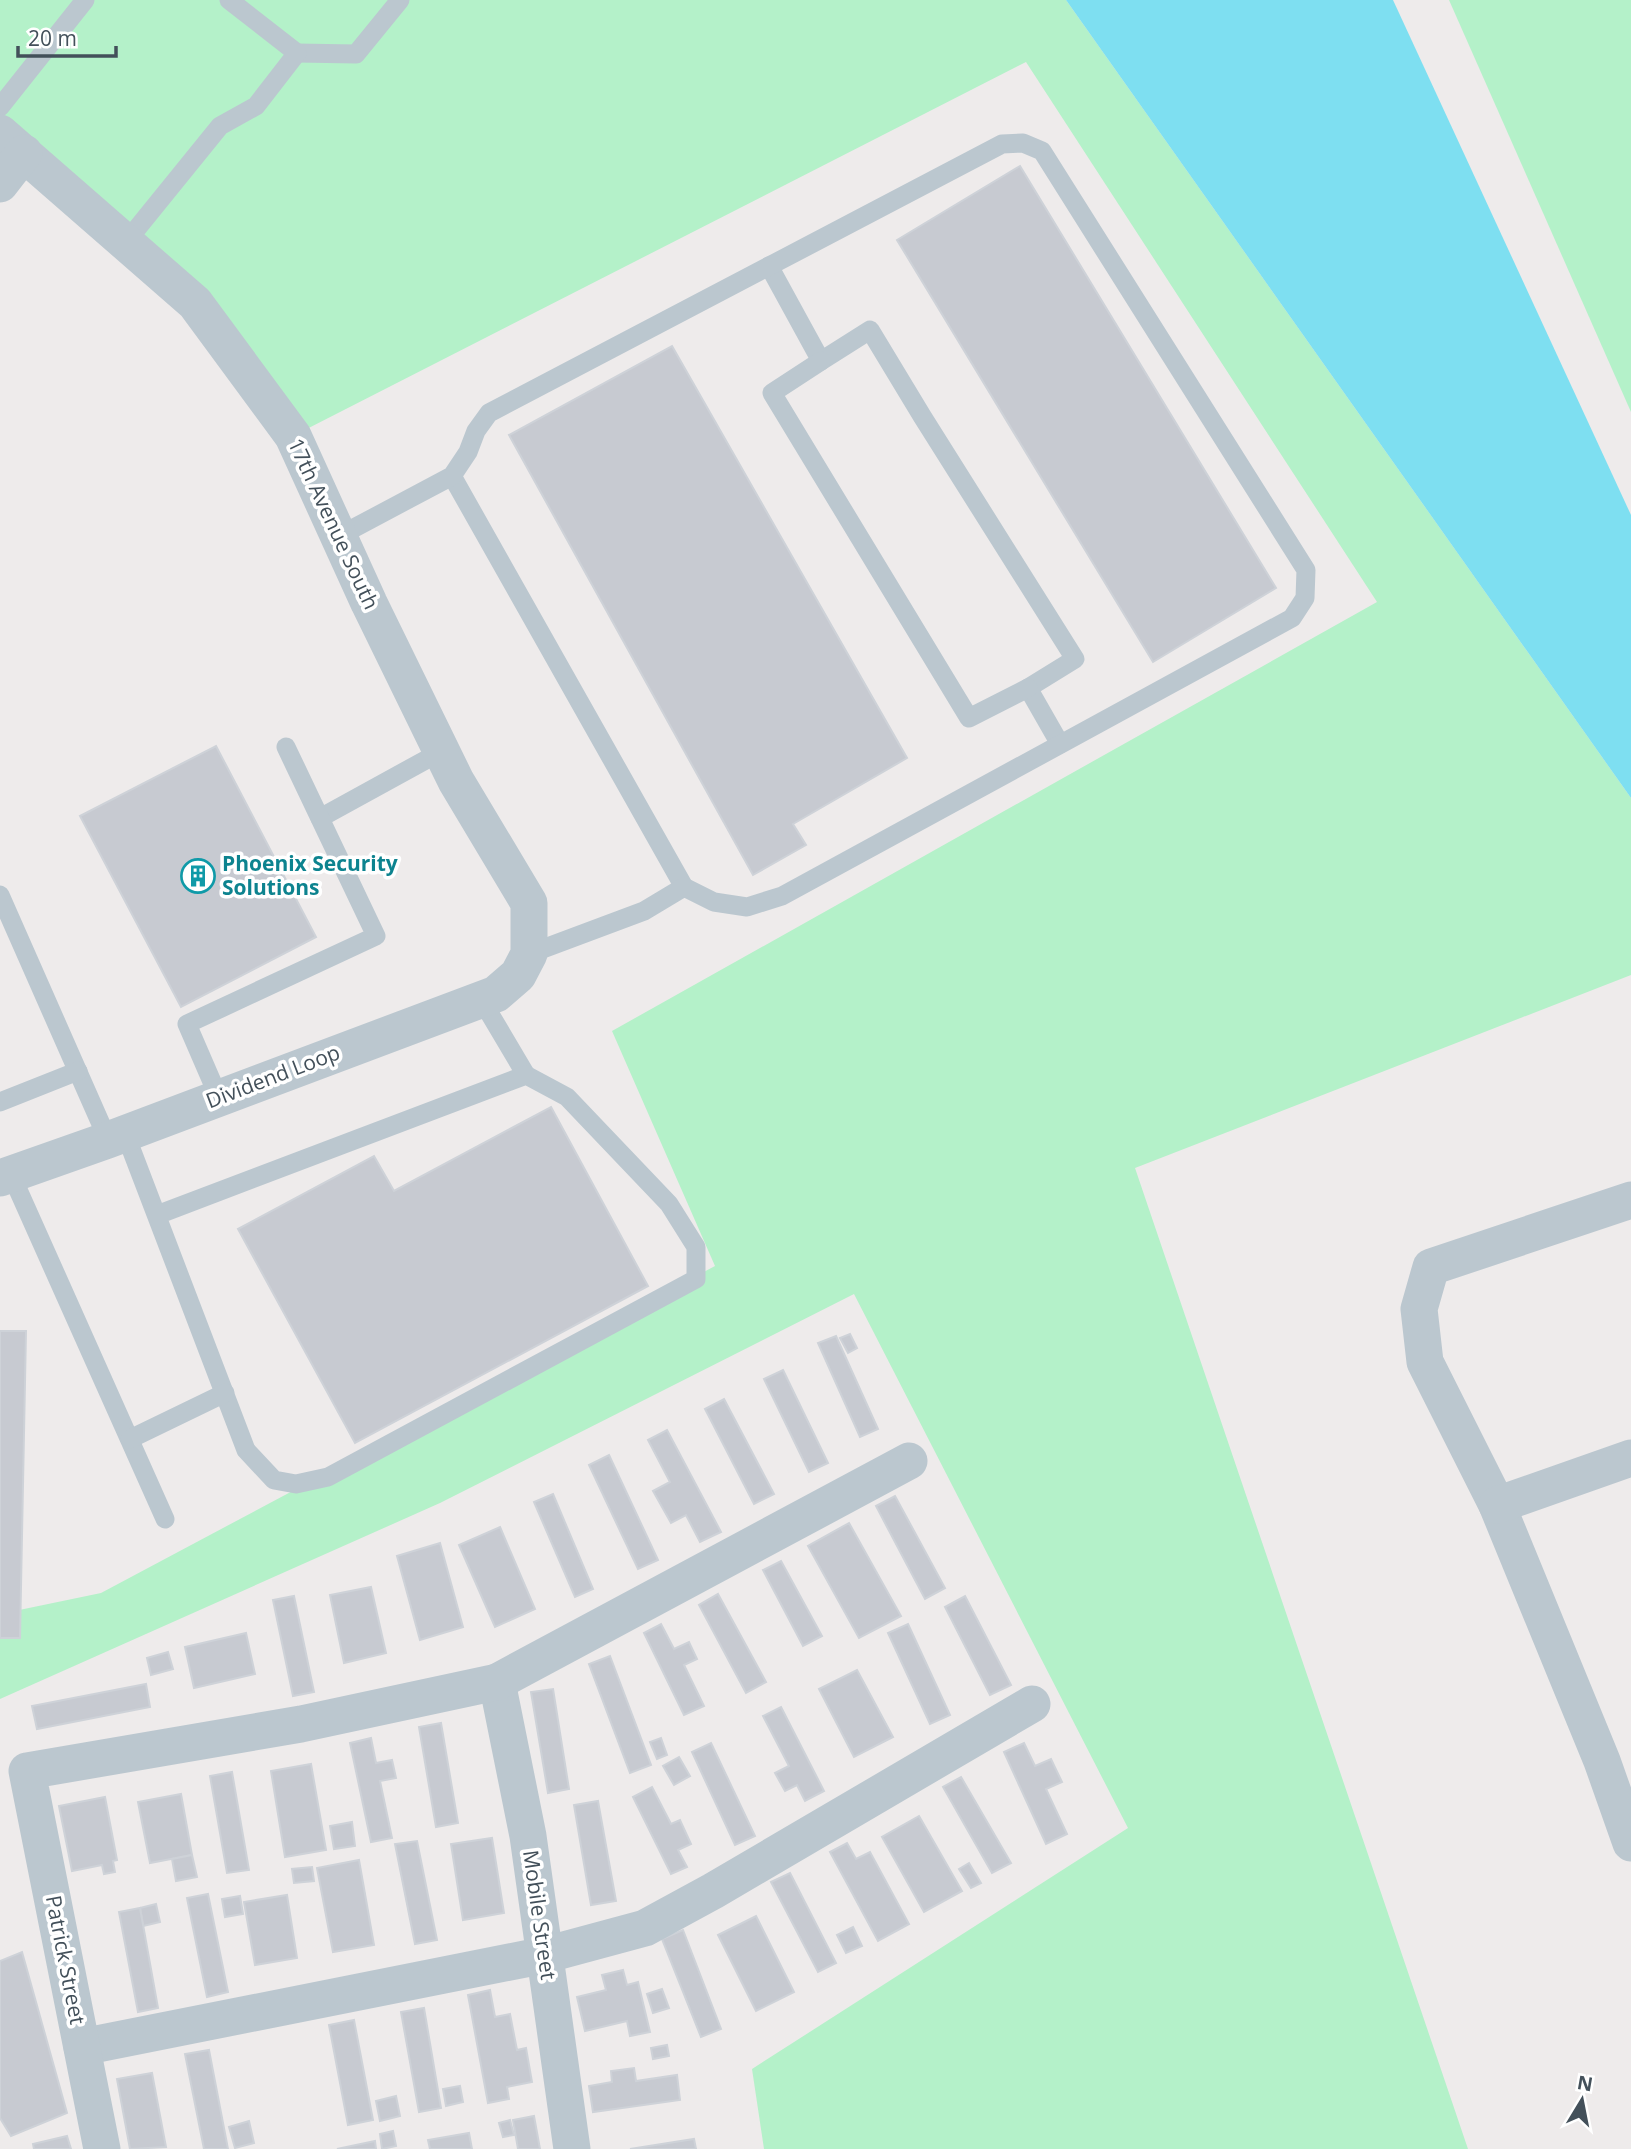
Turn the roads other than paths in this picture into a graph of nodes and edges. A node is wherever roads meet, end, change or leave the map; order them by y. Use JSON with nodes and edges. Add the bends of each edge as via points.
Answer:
{"nodes":[{"id":1,"x":85,"y":0,"type":"edge"},
{"id":2,"x":229,"y":0,"type":"edge"},
{"id":3,"x":400,"y":0,"type":"edge"},
{"id":4,"x":297,"y":53,"type":"junction"},
{"id":5,"x":0,"y":107,"type":"edge"},
{"id":6,"x":12,"y":143,"type":"edge"},
{"id":7,"x":0,"y":184,"type":"edge"},
{"id":8,"x":126,"y":242,"type":"junction"},
{"id":9,"x":769,"y":266,"type":"junction"},
{"id":10,"x":821,"y":361,"type":"junction"},
{"id":11,"x":452,"y":476,"type":"junction"},
{"id":12,"x":339,"y":536,"type":"junction"},
{"id":13,"x":1028,"y":688,"type":"junction"},
{"id":14,"x":1060,"y":744,"type":"junction"},
{"id":15,"x":286,"y":747,"type":"dead end"},
{"id":16,"x":442,"y":751,"type":"junction"},
{"id":17,"x":320,"y":818,"type":"junction"},
{"id":18,"x":684,"y":887,"type":"junction"},
{"id":19,"x":0,"y":895,"type":"edge"},
{"id":20,"x":529,"y":954,"type":"junction"},
{"id":21,"x":481,"y":999,"type":"junction"},
{"id":22,"x":78,"y":1071,"type":"junction"},
{"id":23,"x":526,"y":1075,"type":"junction"},
{"id":24,"x":219,"y":1098,"type":"junction"},
{"id":25,"x":0,"y":1102,"type":"edge"},
{"id":26,"x":117,"y":1136,"type":"junction"},
{"id":27,"x":6,"y":1176,"type":"edge"},
{"id":28,"x":1631,"y":1200,"type":"edge"},
{"id":29,"x":157,"y":1214,"type":"junction"},
{"id":30,"x":225,"y":1393,"type":"junction"},
{"id":31,"x":130,"y":1439,"type":"junction"},
{"id":32,"x":1631,"y":1458,"type":"edge"},
{"id":33,"x":909,"y":1461,"type":"dead end"},
{"id":34,"x":1497,"y":1505,"type":"junction"},
{"id":35,"x":165,"y":1519,"type":"dead end"},
{"id":36,"x":497,"y":1682,"type":"junction"},
{"id":37,"x":1032,"y":1704,"type":"dead end"},
{"id":38,"x":1631,"y":1843,"type":"edge"},
{"id":39,"x":545,"y":1955,"type":"junction"},
{"id":40,"x":82,"y":2047,"type":"junction"},
{"id":41,"x":102,"y":2149,"type":"edge"},
{"id":42,"x":572,"y":2149,"type":"edge"}],
"edges":[{"from":1,"to":5,"type":"lane"},
{"from":2,"to":4,"type":"lane"},
{"from":3,"to":4,"type":"lane","via":[[356,54]]},
{"from":4,"to":8,"type":"lane","via":[[256,106],[220,127]]},
{"from":6,"to":7,"type":"street"},
{"from":6,"to":8,"type":"street","name":"17th Avenue South"},
{"from":8,"to":12,"type":"street","name":"17th Avenue South","via":[[195,303],[293,436]]},
{"from":9,"to":10,"type":"lane"},
{"from":9,"to":11,"type":"lane","via":[[489,413]]},
{"from":9,"to":14,"type":"lane","via":[[1002,144],[1023,143],[1042,151],[1306,570],[1305,598],[1292,618]]},
{"from":10,"to":13,"type":"lane","via":[[870,330],[1075,659]]},
{"from":10,"to":13,"type":"lane","via":[[772,393],[969,718]]},
{"from":11,"to":12,"type":"lane"},
{"from":11,"to":18,"type":"lane"},
{"from":12,"to":16,"type":"street","name":"17th Avenue South"},
{"from":13,"to":14,"type":"lane"},
{"from":14,"to":18,"type":"lane","via":[[782,896],[747,907],[714,902]]},
{"from":15,"to":17,"type":"lane"},
{"from":16,"to":17,"type":"lane"},
{"from":16,"to":20,"type":"street","name":"17th Avenue South","via":[[528,903]]},
{"from":17,"to":24,"type":"lane","via":[[376,936],[187,1024]]},
{"from":18,"to":20,"type":"lane","via":[[644,911]]},
{"from":19,"to":22,"type":"lane"},
{"from":20,"to":21,"type":"street","name":"Dividend Loop","via":[[518,975],[496,994]]},
{"from":21,"to":23,"type":"lane"},
{"from":21,"to":24,"type":"street","name":"Dividend Loop"},
{"from":22,"to":25,"type":"lane"},
{"from":22,"to":26,"type":"lane"},
{"from":23,"to":29,"type":"lane"},
{"from":23,"to":30,"type":"lane","via":[[567,1097],[669,1204],[696,1247],[696,1279],[328,1477],[296,1484],[274,1480],[246,1450]]},
{"from":24,"to":26,"type":"street","name":"Dividend Loop"},
{"from":26,"to":27,"type":"street","name":"Dividend Loop"},
{"from":26,"to":29,"type":"lane"},
{"from":27,"to":31,"type":"lane"},
{"from":28,"to":34,"type":"street","via":[[1432,1267],[1419,1309],[1425,1362]]},
{"from":29,"to":30,"type":"lane"},
{"from":30,"to":31,"type":"lane"},
{"from":31,"to":35,"type":"lane"},
{"from":32,"to":34,"type":"street"},
{"from":33,"to":36,"type":"street"},
{"from":34,"to":38,"type":"street","via":[[1602,1760]]},
{"from":36,"to":39,"type":"street","name":"Mobile Street","via":[[528,1836]]},
{"from":36,"to":40,"type":"street","name":"Patrick Street","via":[[301,1724],[27,1771]]},
{"from":37,"to":39,"type":"street","via":[[645,1928]]},
{"from":39,"to":40,"type":"street"},
{"from":39,"to":42,"type":"street","name":"Mobile Street"},
{"from":40,"to":41,"type":"street","name":"Patrick Street"}]}
